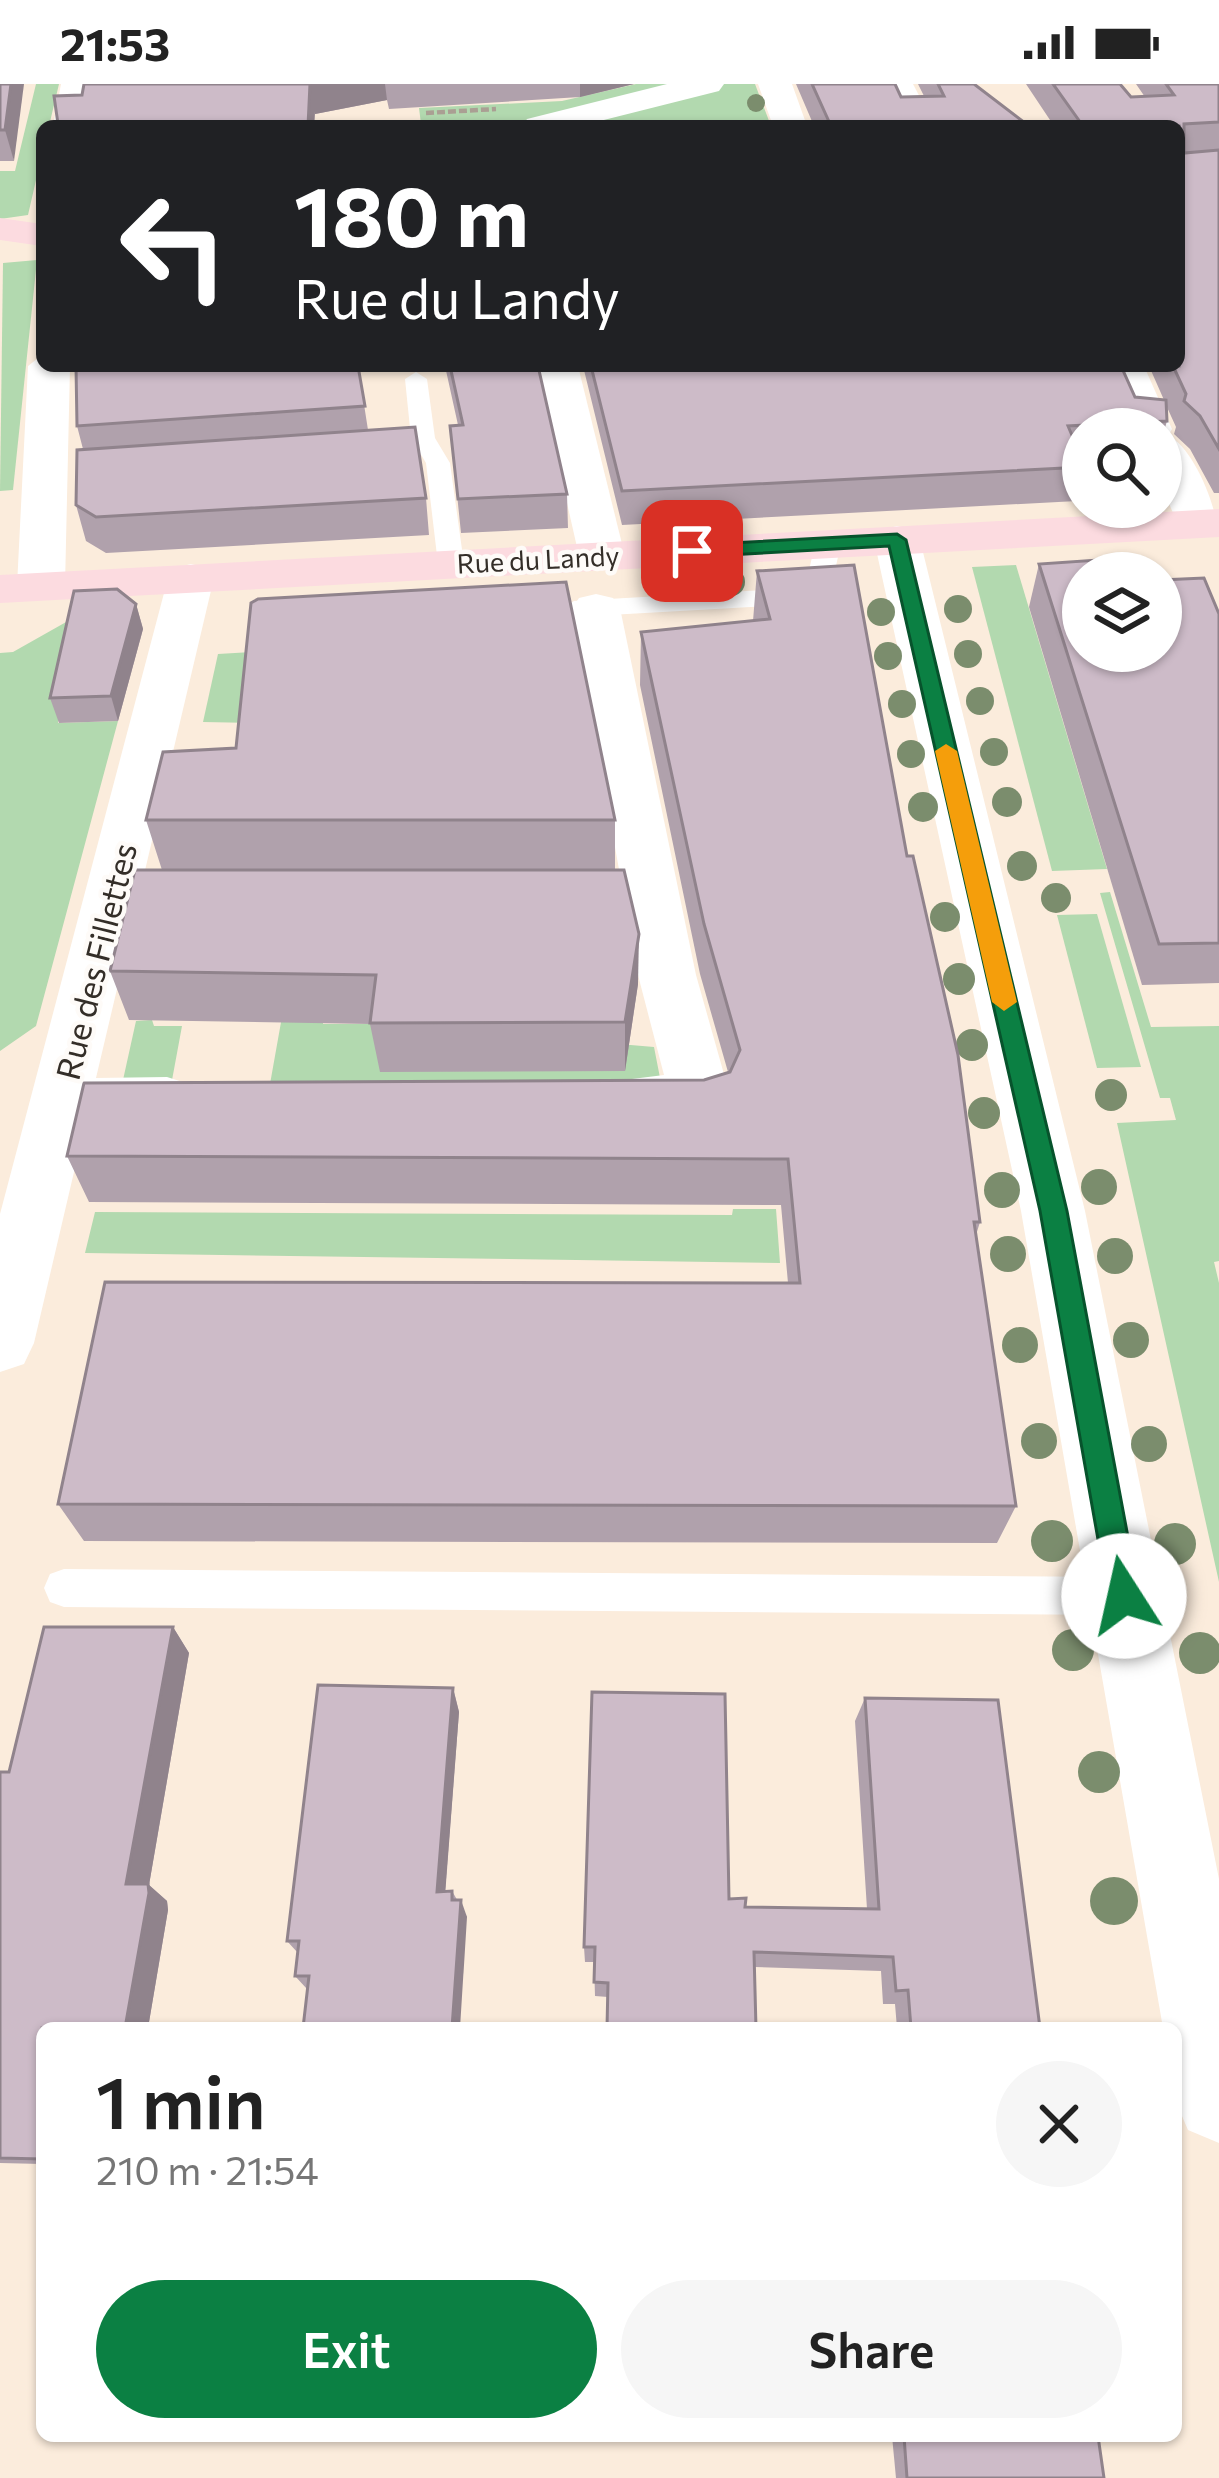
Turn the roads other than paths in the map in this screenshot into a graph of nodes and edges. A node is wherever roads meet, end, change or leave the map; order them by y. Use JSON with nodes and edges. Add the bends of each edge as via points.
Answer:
{"nodes":[{"id":1,"x":78,"y":84,"type":"edge"},
{"id":2,"x":706,"y":84,"type":"edge"},
{"id":3,"x":775,"y":84,"type":"edge"},
{"id":4,"x":896,"y":84,"type":"edge"},
{"id":5,"x":71,"y":120,"type":"edge"},
{"id":6,"x":562,"y":120,"type":"edge"},
{"id":7,"x":788,"y":120,"type":"edge"},
{"id":8,"x":915,"y":120,"type":"edge"},
{"id":9,"x":0,"y":229,"type":"edge"},
{"id":10,"x":36,"y":234,"type":"edge"},
{"id":11,"x":50,"y":372,"type":"edge"},
{"id":12,"x":558,"y":372,"type":"edge"},
{"id":13,"x":1126,"y":372,"type":"edge"},
{"id":14,"x":416,"y":380,"type":"dead end"},
{"id":15,"x":1142,"y":408,"type":"edge"},
{"id":16,"x":1182,"y":480,"type":"edge"},
{"id":17,"x":1210,"y":523,"type":"edge"},
{"id":18,"x":897,"y":540,"type":"junction"},
{"id":19,"x":451,"y":564,"type":"junction"},
{"id":20,"x":191,"y":578,"type":"junction"},
{"id":21,"x":21,"y":587,"type":"edge"},
{"id":22,"x":582,"y":591,"type":"junction"},
{"id":23,"x":581,"y":1100,"type":"edge"},
{"id":24,"x":226,"y":1101,"type":"edge"},
{"id":25,"x":60,"y":1102,"type":"junction"},
{"id":26,"x":0,"y":1343,"type":"edge"},
{"id":27,"x":64,"y":1588,"type":"dead end"},
{"id":28,"x":1124,"y":1596,"type":"junction"},
{"id":29,"x":1219,"y":2099,"type":"edge"}],
"edges":[{"from":1,"to":5,"type":"street"},
{"from":2,"to":6,"type":"street"},
{"from":3,"to":7,"type":"street"},
{"from":4,"to":8,"type":"street"},
{"from":9,"to":10,"type":"main road"},
{"from":11,"to":21,"type":"street","via":[[59,477]]},
{"from":12,"to":22,"type":"street"},
{"from":13,"to":15,"type":"street"},
{"from":14,"to":19,"type":"lane","via":[[417,451],[438,463]]},
{"from":16,"to":17,"type":"street"},
{"from":17,"to":18,"type":"main road","name":"Rue du Landy"},
{"from":18,"to":22,"type":"main road","name":"Rue du Landy","via":[[828,544]]},
{"from":18,"to":28,"type":"street","via":[[1053,1211]]},
{"from":19,"to":20,"type":"main road","name":"Rue du Landy","via":[[274,586]]},
{"from":19,"to":22,"type":"main road","name":"Rue du Landy"},
{"from":20,"to":21,"type":"main road","name":"Rue du Landy"},
{"from":20,"to":25,"type":"street","name":"Rue des Fillettes","via":[[135,896]]},
{"from":22,"to":23,"type":"street","via":[[628,896],[700,1099]]},
{"from":24,"to":25,"type":"street"},
{"from":25,"to":26,"type":"street","name":"Rue des Fillettes"},
{"from":27,"to":28,"type":"lane"},
{"from":28,"to":29,"type":"street"}]}
